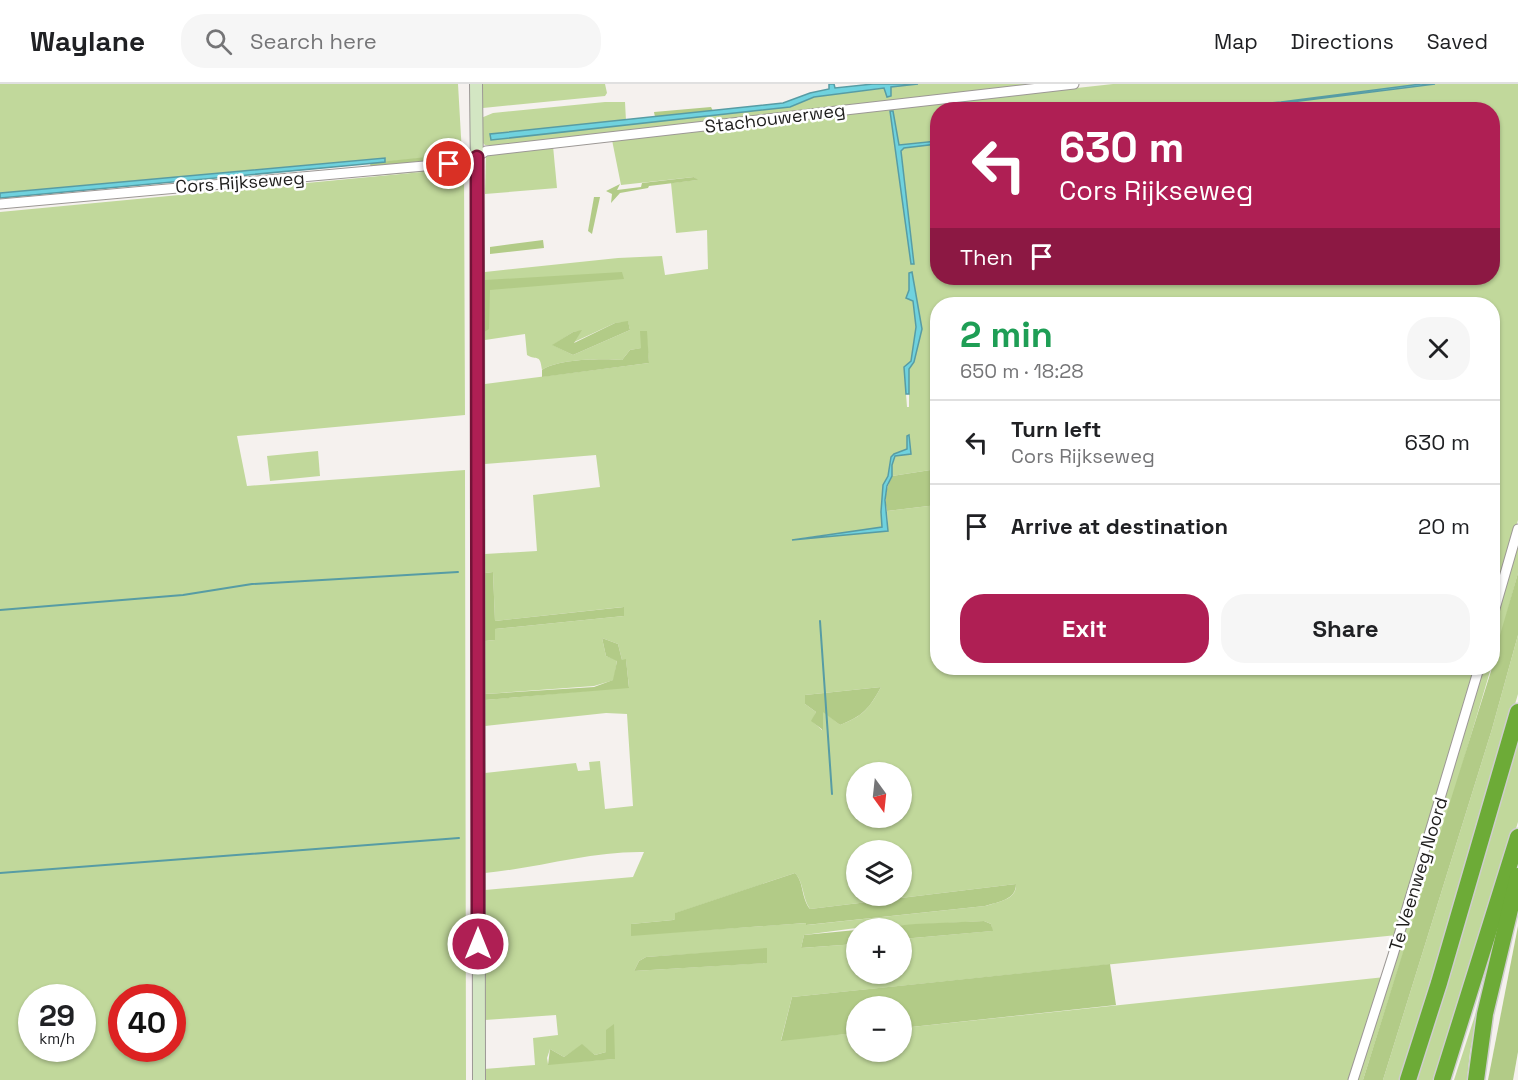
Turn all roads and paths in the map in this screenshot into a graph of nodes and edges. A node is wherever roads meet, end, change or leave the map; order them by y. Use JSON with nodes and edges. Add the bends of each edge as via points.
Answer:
{"nodes":[{"id":1,"x":476,"y":84,"type":"edge"},
{"id":2,"x":1074,"y":84,"type":"edge"},
{"id":3,"x":477,"y":157,"type":"junction"},
{"id":4,"x":0,"y":204,"type":"edge"},
{"id":5,"x":1518,"y":529,"type":"edge"},
{"id":6,"x":1500,"y":591,"type":"edge"},
{"id":7,"x":1477,"y":675,"type":"edge"},
{"id":8,"x":1518,"y":712,"type":"edge"},
{"id":9,"x":1518,"y":837,"type":"edge"},
{"id":10,"x":1518,"y":876,"type":"edge"},
{"id":11,"x":479,"y":1080,"type":"edge"},
{"id":12,"x":1353,"y":1080,"type":"edge"},
{"id":13,"x":1408,"y":1080,"type":"edge"},
{"id":14,"x":1442,"y":1080,"type":"edge"},
{"id":15,"x":1476,"y":1080,"type":"edge"}],
"edges":[{"from":1,"to":3,"type":"street"},
{"from":2,"to":3,"type":"street","name":"Stachouwerweg","via":[[486,151]]},
{"from":3,"to":4,"type":"street","name":"Cors Rijkseweg","via":[[469,162]]},
{"from":3,"to":11,"type":"street"},
{"from":5,"to":6,"type":"street"},
{"from":7,"to":12,"type":"street","name":"Te Veenweg Noord"},
{"from":8,"to":13,"type":"highway"},
{"from":9,"to":14,"type":"highway"},
{"from":10,"to":15,"type":"highway","via":[[1485,1014]]}]}
